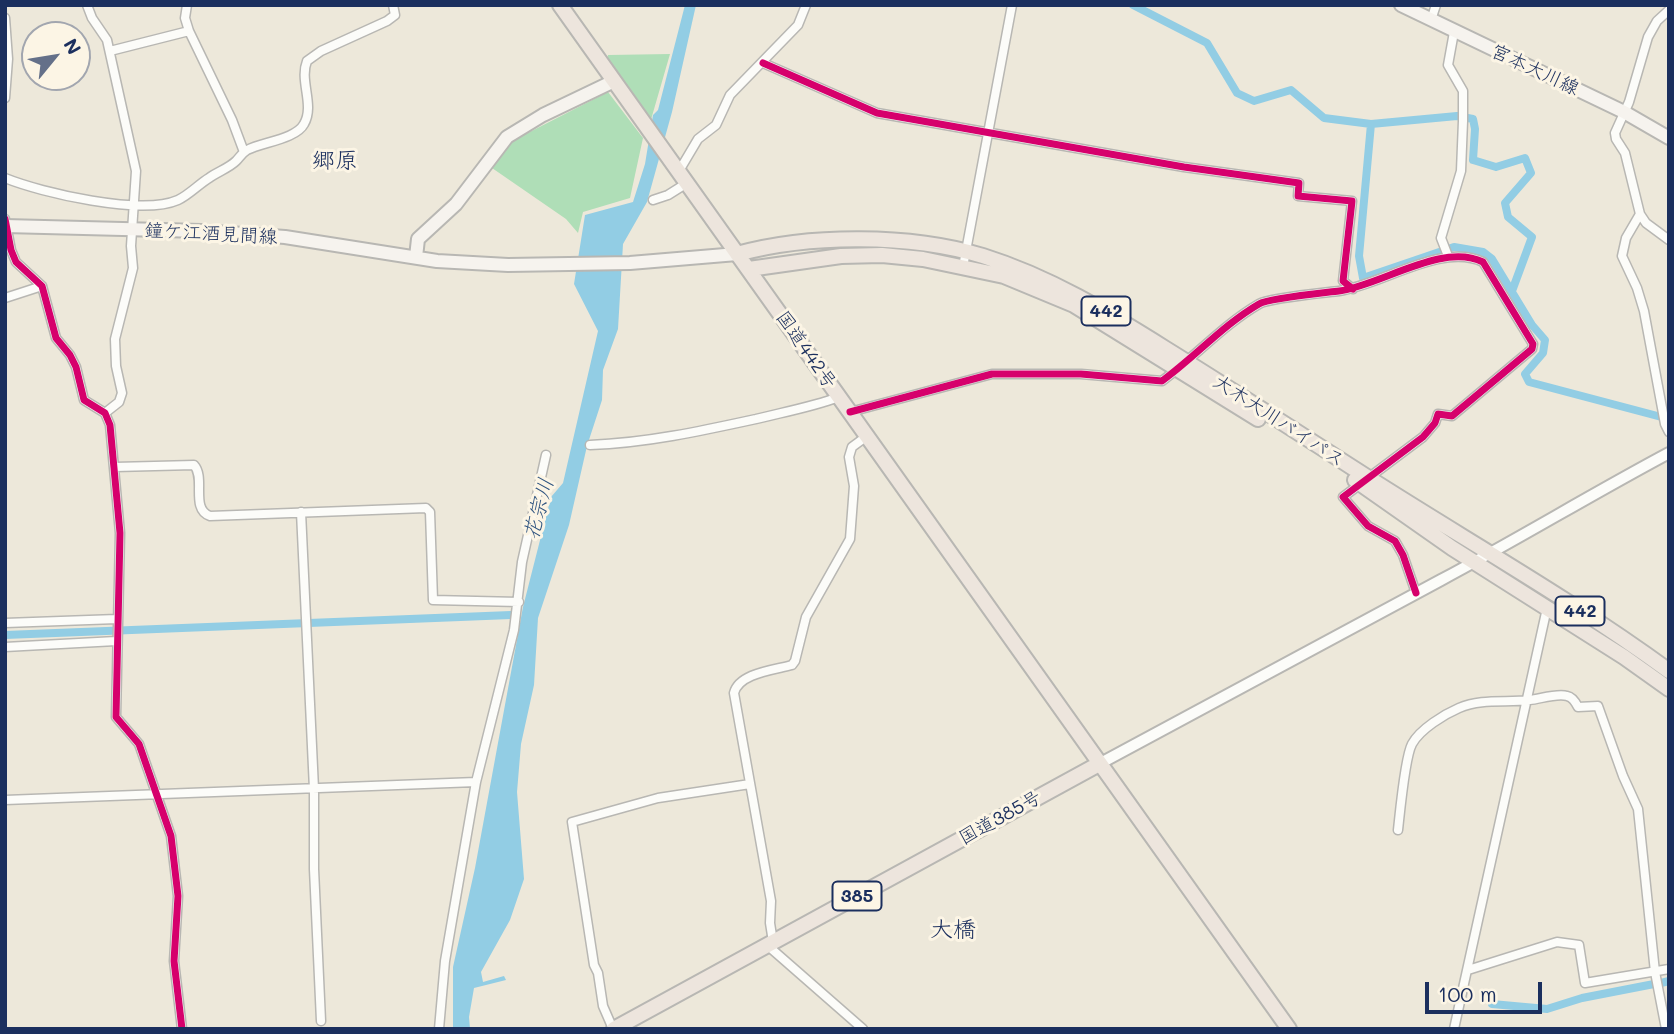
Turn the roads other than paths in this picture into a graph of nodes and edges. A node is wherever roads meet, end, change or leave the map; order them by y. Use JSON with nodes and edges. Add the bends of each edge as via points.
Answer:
{"nodes":[{"id":1,"x":87,"y":5,"type":"edge"},
{"id":2,"x":187,"y":5,"type":"edge"},
{"id":3,"x":393,"y":5,"type":"edge"},
{"id":4,"x":560,"y":5,"type":"edge"},
{"id":5,"x":806,"y":5,"type":"edge"},
{"id":6,"x":1012,"y":5,"type":"edge"},
{"id":7,"x":1401,"y":5,"type":"edge"},
{"id":8,"x":1436,"y":5,"type":"edge"},
{"id":9,"x":1669,"y":10,"type":"edge"},
{"id":10,"x":5,"y":18,"type":"edge"},
{"id":11,"x":1432,"y":20,"type":"junction"},
{"id":12,"x":189,"y":31,"type":"junction"},
{"id":13,"x":1454,"y":32,"type":"junction"},
{"id":14,"x":110,"y":51,"type":"junction"},
{"id":15,"x":763,"y":63,"type":"junction"},
{"id":16,"x":614,"y":81,"type":"junction"},
{"id":17,"x":5,"y":98,"type":"edge"},
{"id":18,"x":1624,"y":112,"type":"junction"},
{"id":19,"x":986,"y":132,"type":"junction"},
{"id":20,"x":1669,"y":138,"type":"edge"},
{"id":21,"x":244,"y":152,"type":"junction"},
{"id":22,"x":683,"y":177,"type":"junction"},
{"id":23,"x":5,"y":178,"type":"edge"},
{"id":24,"x":653,"y":200,"type":"dead end"},
{"id":25,"x":135,"y":204,"type":"junction"},
{"id":26,"x":1640,"y":214,"type":"junction"},
{"id":27,"x":5,"y":219,"type":"edge"},
{"id":28,"x":6,"y":226,"type":"edge"},
{"id":29,"x":132,"y":229,"type":"junction"},
{"id":30,"x":1669,"y":240,"type":"edge"},
{"id":31,"x":732,"y":248,"type":"junction"},
{"id":32,"x":965,"y":251,"type":"junction"},
{"id":33,"x":1446,"y":252,"type":"junction"},
{"id":34,"x":416,"y":257,"type":"junction"},
{"id":35,"x":962,"y":267,"type":"junction"},
{"id":36,"x":749,"y":269,"type":"junction"},
{"id":37,"x":42,"y":286,"type":"junction"},
{"id":38,"x":1353,"y":289,"type":"junction"},
{"id":39,"x":5,"y":298,"type":"edge"},
{"id":40,"x":1182,"y":366,"type":"junction"},
{"id":41,"x":839,"y":397,"type":"junction"},
{"id":42,"x":850,"y":412,"type":"junction"},
{"id":43,"x":105,"y":413,"type":"junction"},
{"id":44,"x":1667,"y":428,"type":"edge"},
{"id":45,"x":867,"y":436,"type":"junction"},
{"id":46,"x":590,"y":445,"type":"dead end"},
{"id":47,"x":1669,"y":453,"type":"edge"},
{"id":48,"x":546,"y":455,"type":"dead end"},
{"id":49,"x":115,"y":467,"type":"junction"},
{"id":50,"x":1364,"y":481,"type":"junction"},
{"id":51,"x":301,"y":512,"type":"junction"},
{"id":52,"x":1457,"y":542,"type":"junction"},
{"id":53,"x":1490,"y":553,"type":"junction"},
{"id":54,"x":1474,"y":561,"type":"junction"},
{"id":55,"x":1416,"y":593,"type":"junction"},
{"id":56,"x":519,"y":602,"type":"junction"},
{"id":57,"x":1547,"y":608,"type":"junction"},
{"id":58,"x":5,"y":623,"type":"edge"},
{"id":59,"x":117,"y":630,"type":"junction"},
{"id":60,"x":5,"y":647,"type":"edge"},
{"id":61,"x":1669,"y":671,"type":"edge"},
{"id":62,"x":1669,"y":689,"type":"edge"},
{"id":63,"x":1527,"y":701,"type":"junction"},
{"id":64,"x":1099,"y":764,"type":"junction"},
{"id":65,"x":476,"y":782,"type":"junction"},
{"id":66,"x":750,"y":784,"type":"junction"},
{"id":67,"x":314,"y":789,"type":"junction"},
{"id":68,"x":156,"y":794,"type":"junction"},
{"id":69,"x":5,"y":800,"type":"edge"},
{"id":70,"x":1398,"y":830,"type":"dead end"},
{"id":71,"x":770,"y":943,"type":"junction"},
{"id":72,"x":1669,"y":969,"type":"edge"},
{"id":73,"x":1468,"y":970,"type":"junction"},
{"id":74,"x":1655,"y":971,"type":"junction"},
{"id":75,"x":321,"y":1021,"type":"dead end"},
{"id":76,"x":182,"y":1029,"type":"edge"},
{"id":77,"x":439,"y":1029,"type":"edge"},
{"id":78,"x":614,"y":1029,"type":"edge"},
{"id":79,"x":863,"y":1029,"type":"edge"},
{"id":80,"x":1289,"y":1029,"type":"edge"},
{"id":81,"x":1454,"y":1029,"type":"edge"},
{"id":82,"x":1666,"y":1029,"type":"edge"}],
"edges":[{"from":1,"to":14,"type":"street"},
{"from":2,"to":12,"type":"street"},
{"from":3,"to":21,"type":"street","via":[[395,15],[387,21],[307,61],[308,113],[301,128]]},
{"from":4,"to":16,"type":"highway","name":"国道442号"},
{"from":5,"to":15,"type":"street","via":[[798,25]]},
{"from":6,"to":19,"type":"street"},
{"from":7,"to":11,"type":"main road","name":"宮本大川線"},
{"from":8,"to":11,"type":"street"},
{"from":9,"to":18,"type":"street","via":[[1648,37]]},
{"from":10,"to":17,"type":"street"},
{"from":11,"to":13,"type":"main road","name":"宮本大川線"},
{"from":12,"to":14,"type":"street"},
{"from":12,"to":21,"type":"street"},
{"from":13,"to":18,"type":"main road","name":"宮本大川線"},
{"from":13,"to":33,"type":"street","via":[[1448,65],[1463,91],[1463,121],[1461,171],[1441,238]]},
{"from":14,"to":25,"type":"street","via":[[135,159]]},
{"from":15,"to":19,"type":"street","via":[[877,113]]},
{"from":15,"to":22,"type":"street","via":[[730,95],[716,125],[698,139]]},
{"from":16,"to":22,"type":"highway","name":"国道442号"},
{"from":16,"to":34,"type":"main road","via":[[507,137],[456,204],[418,239]]},
{"from":18,"to":20,"type":"main road","name":"宮本大川線"},
{"from":18,"to":26,"type":"street","via":[[1615,133],[1625,153]]},
{"from":19,"to":32,"type":"street"},
{"from":19,"to":38,"type":"street","via":[[1300,183],[1298,196],[1352,201],[1342,269],[1343,281]]},
{"from":21,"to":25,"type":"street","via":[[179,200]]},
{"from":22,"to":24,"type":"street","via":[[668,195]]},
{"from":22,"to":31,"type":"highway","name":"国道442号"},
{"from":23,"to":25,"type":"street","via":[[77,198]]},
{"from":25,"to":29,"type":"street"},
{"from":26,"to":30,"type":"street"},
{"from":26,"to":44,"type":"street","via":[[1622,256],[1644,311]]},
{"from":27,"to":28,"type":"street"},
{"from":28,"to":29,"type":"main road","name":"鐘ケ江酒見間線"},
{"from":28,"to":37,"type":"street","via":[[16,262]]},
{"from":29,"to":34,"type":"main road","name":"鐘ケ江酒見間線","via":[[285,237]]},
{"from":29,"to":43,"type":"street","via":[[131,279],[116,339],[122,393],[119,402]]},
{"from":31,"to":32,"type":"highway","name":"大木大川バイパス","number":"442","via":[[842,239]]},
{"from":31,"to":34,"type":"main road","name":"鐘ケ江酒見間線","via":[[630,263],[571,265]]},
{"from":31,"to":36,"type":"highway","name":"国道442号"},
{"from":32,"to":35,"type":"street"},
{"from":32,"to":40,"type":"highway","name":"大木大川バイパス","number":"442","via":[[1054,283],[1109,313]]},
{"from":33,"to":38,"type":"street"},
{"from":33,"to":50,"type":"street","via":[[1483,262],[1532,349],[1452,416],[1438,414],[1429,432]]},
{"from":35,"to":36,"type":"highway","name":"大木大川バイパス","number":"442","via":[[882,255]]},
{"from":35,"to":40,"type":"highway","name":"大木大川バイパス","number":"442","via":[[1004,276],[1074,305]]},
{"from":36,"to":41,"type":"highway","name":"国道442号"},
{"from":37,"to":39,"type":"street"},
{"from":37,"to":43,"type":"street","via":[[56,338],[76,367],[84,400]]},
{"from":38,"to":40,"type":"street","via":[[1259,303]]},
{"from":40,"to":42,"type":"street","via":[[1162,381],[1081,373],[992,374]]},
{"from":40,"to":50,"type":"highway","name":"大木大川バイパス","number":"442"},
{"from":41,"to":42,"type":"highway","name":"国道442号"},
{"from":41,"to":46,"type":"street","via":[[713,428]]},
{"from":42,"to":45,"type":"highway","name":"国道442号"},
{"from":43,"to":49,"type":"street"},
{"from":45,"to":64,"type":"highway","name":"国道442号"},
{"from":45,"to":66,"type":"street","via":[[852,447],[849,457],[854,486],[850,539],[806,617],[795,661],[735,686]]},
{"from":47,"to":53,"type":"street"},
{"from":48,"to":56,"type":"street","via":[[522,562]]},
{"from":49,"to":51,"type":"street","via":[[194,465],[201,508],[210,516]]},
{"from":49,"to":59,"type":"street","via":[[120,533]]},
{"from":50,"to":52,"type":"highway","name":"大木大川バイパス","number":"442"},
{"from":50,"to":55,"type":"street","via":[[1343,497],[1368,526],[1395,541]]},
{"from":51,"to":56,"type":"street","via":[[426,509],[433,600]]},
{"from":51,"to":67,"type":"street"},
{"from":52,"to":53,"type":"highway","name":"大木大川バイパス","number":"442"},
{"from":52,"to":54,"type":"highway","name":"大木大川バイパス","number":"442"},
{"from":53,"to":54,"type":"street"},
{"from":53,"to":61,"type":"highway","name":"大木大川バイパス","number":"442"},
{"from":54,"to":55,"type":"street"},
{"from":54,"to":57,"type":"highway","name":"大木大川バイパス","number":"442"},
{"from":55,"to":64,"type":"street"},
{"from":56,"to":65,"type":"street"},
{"from":57,"to":62,"type":"highway","name":"大木大川バイパス","number":"442"},
{"from":57,"to":63,"type":"street"},
{"from":58,"to":59,"type":"street"},
{"from":59,"to":60,"type":"street"},
{"from":59,"to":68,"type":"street","via":[[116,717],[139,744]]},
{"from":63,"to":70,"type":"street","via":[[1461,707],[1415,740]]},
{"from":63,"to":73,"type":"street"},
{"from":63,"to":74,"type":"street","via":[[1567,695],[1578,707],[1598,706],[1638,809]]},
{"from":64,"to":71,"type":"highway","name":"国道385号","number":"385"},
{"from":64,"to":80,"type":"highway"},
{"from":65,"to":67,"type":"street"},
{"from":65,"to":77,"type":"street","via":[[445,961]]},
{"from":66,"to":71,"type":"street","via":[[771,901]]},
{"from":66,"to":78,"type":"street","via":[[659,798],[572,822],[594,965],[603,1006]]},
{"from":67,"to":68,"type":"street"},
{"from":67,"to":75,"type":"street"},
{"from":68,"to":69,"type":"street"},
{"from":68,"to":76,"type":"street","via":[[171,836],[178,896],[174,961]]},
{"from":71,"to":78,"type":"highway","name":"国道385号","number":"385"},
{"from":71,"to":79,"type":"street"},
{"from":72,"to":74,"type":"street"},
{"from":73,"to":74,"type":"street","via":[[1557,942],[1579,946],[1585,983]]},
{"from":73,"to":81,"type":"street"},
{"from":74,"to":82,"type":"street"}]}
